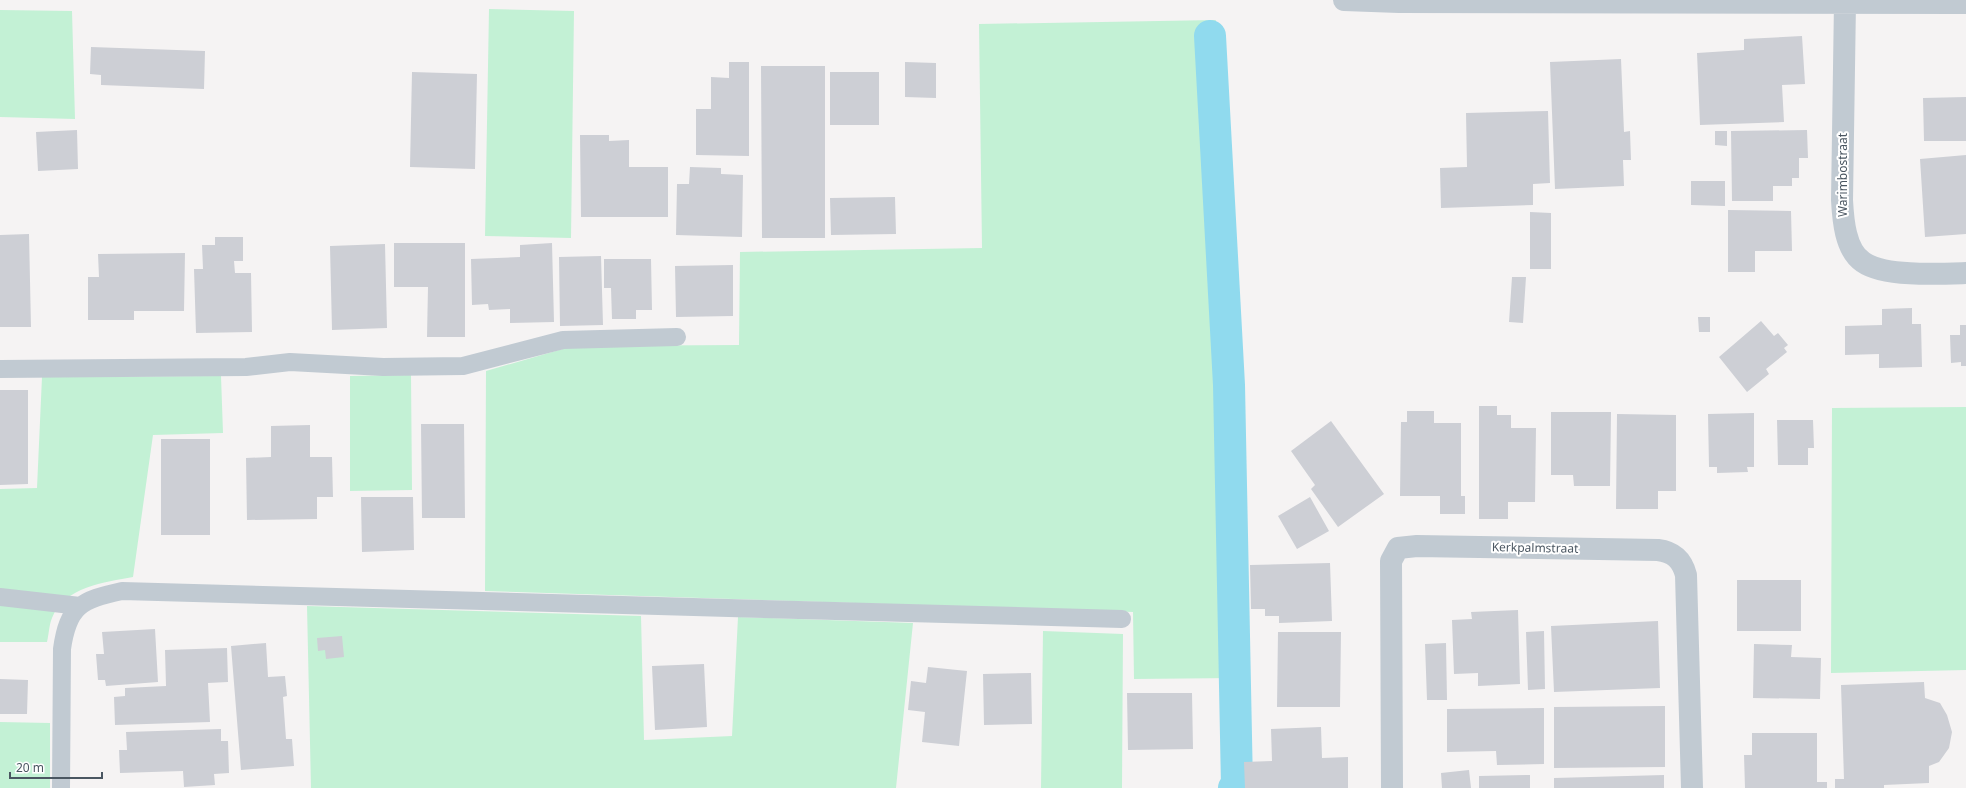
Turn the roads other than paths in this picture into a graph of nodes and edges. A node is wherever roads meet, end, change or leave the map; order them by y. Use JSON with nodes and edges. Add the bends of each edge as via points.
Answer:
{"nodes":[{"id":1,"x":1344,"y":0,"type":"edge"},
{"id":2,"x":1845,"y":2,"type":"junction"},
{"id":3,"x":1966,"y":3,"type":"edge"},
{"id":4,"x":1966,"y":274,"type":"edge"},
{"id":5,"x":677,"y":337,"type":"dead end"},
{"id":6,"x":0,"y":369,"type":"edge"},
{"id":7,"x":0,"y":597,"type":"edge"},
{"id":8,"x":80,"y":606,"type":"junction"},
{"id":9,"x":1122,"y":619,"type":"dead end"},
{"id":10,"x":61,"y":788,"type":"edge"},
{"id":11,"x":1392,"y":788,"type":"edge"},
{"id":12,"x":1692,"y":788,"type":"edge"}],
"edges":[{"from":1,"to":2,"type":"street"},
{"from":2,"to":3,"type":"street"},
{"from":2,"to":4,"type":"street","name":"Warimbostraat","via":[[1842,200],[1843,225],[1852,248],[1863,262],[1887,271]]},
{"from":5,"to":6,"type":"lane","via":[[563,340],[463,366],[290,362],[246,367]]},
{"from":7,"to":8,"type":"lane"},
{"from":8,"to":9,"type":"lane","via":[[94,598],[122,592]]},
{"from":8,"to":10,"type":"lane","via":[[71,616],[64,631],[62,650]]},
{"from":11,"to":12,"type":"street","name":"Kerkpalmstraat","via":[[1391,561],[1398,548],[1417,546],[1658,550],[1677,557],[1684,565],[1686,575]]}]}
